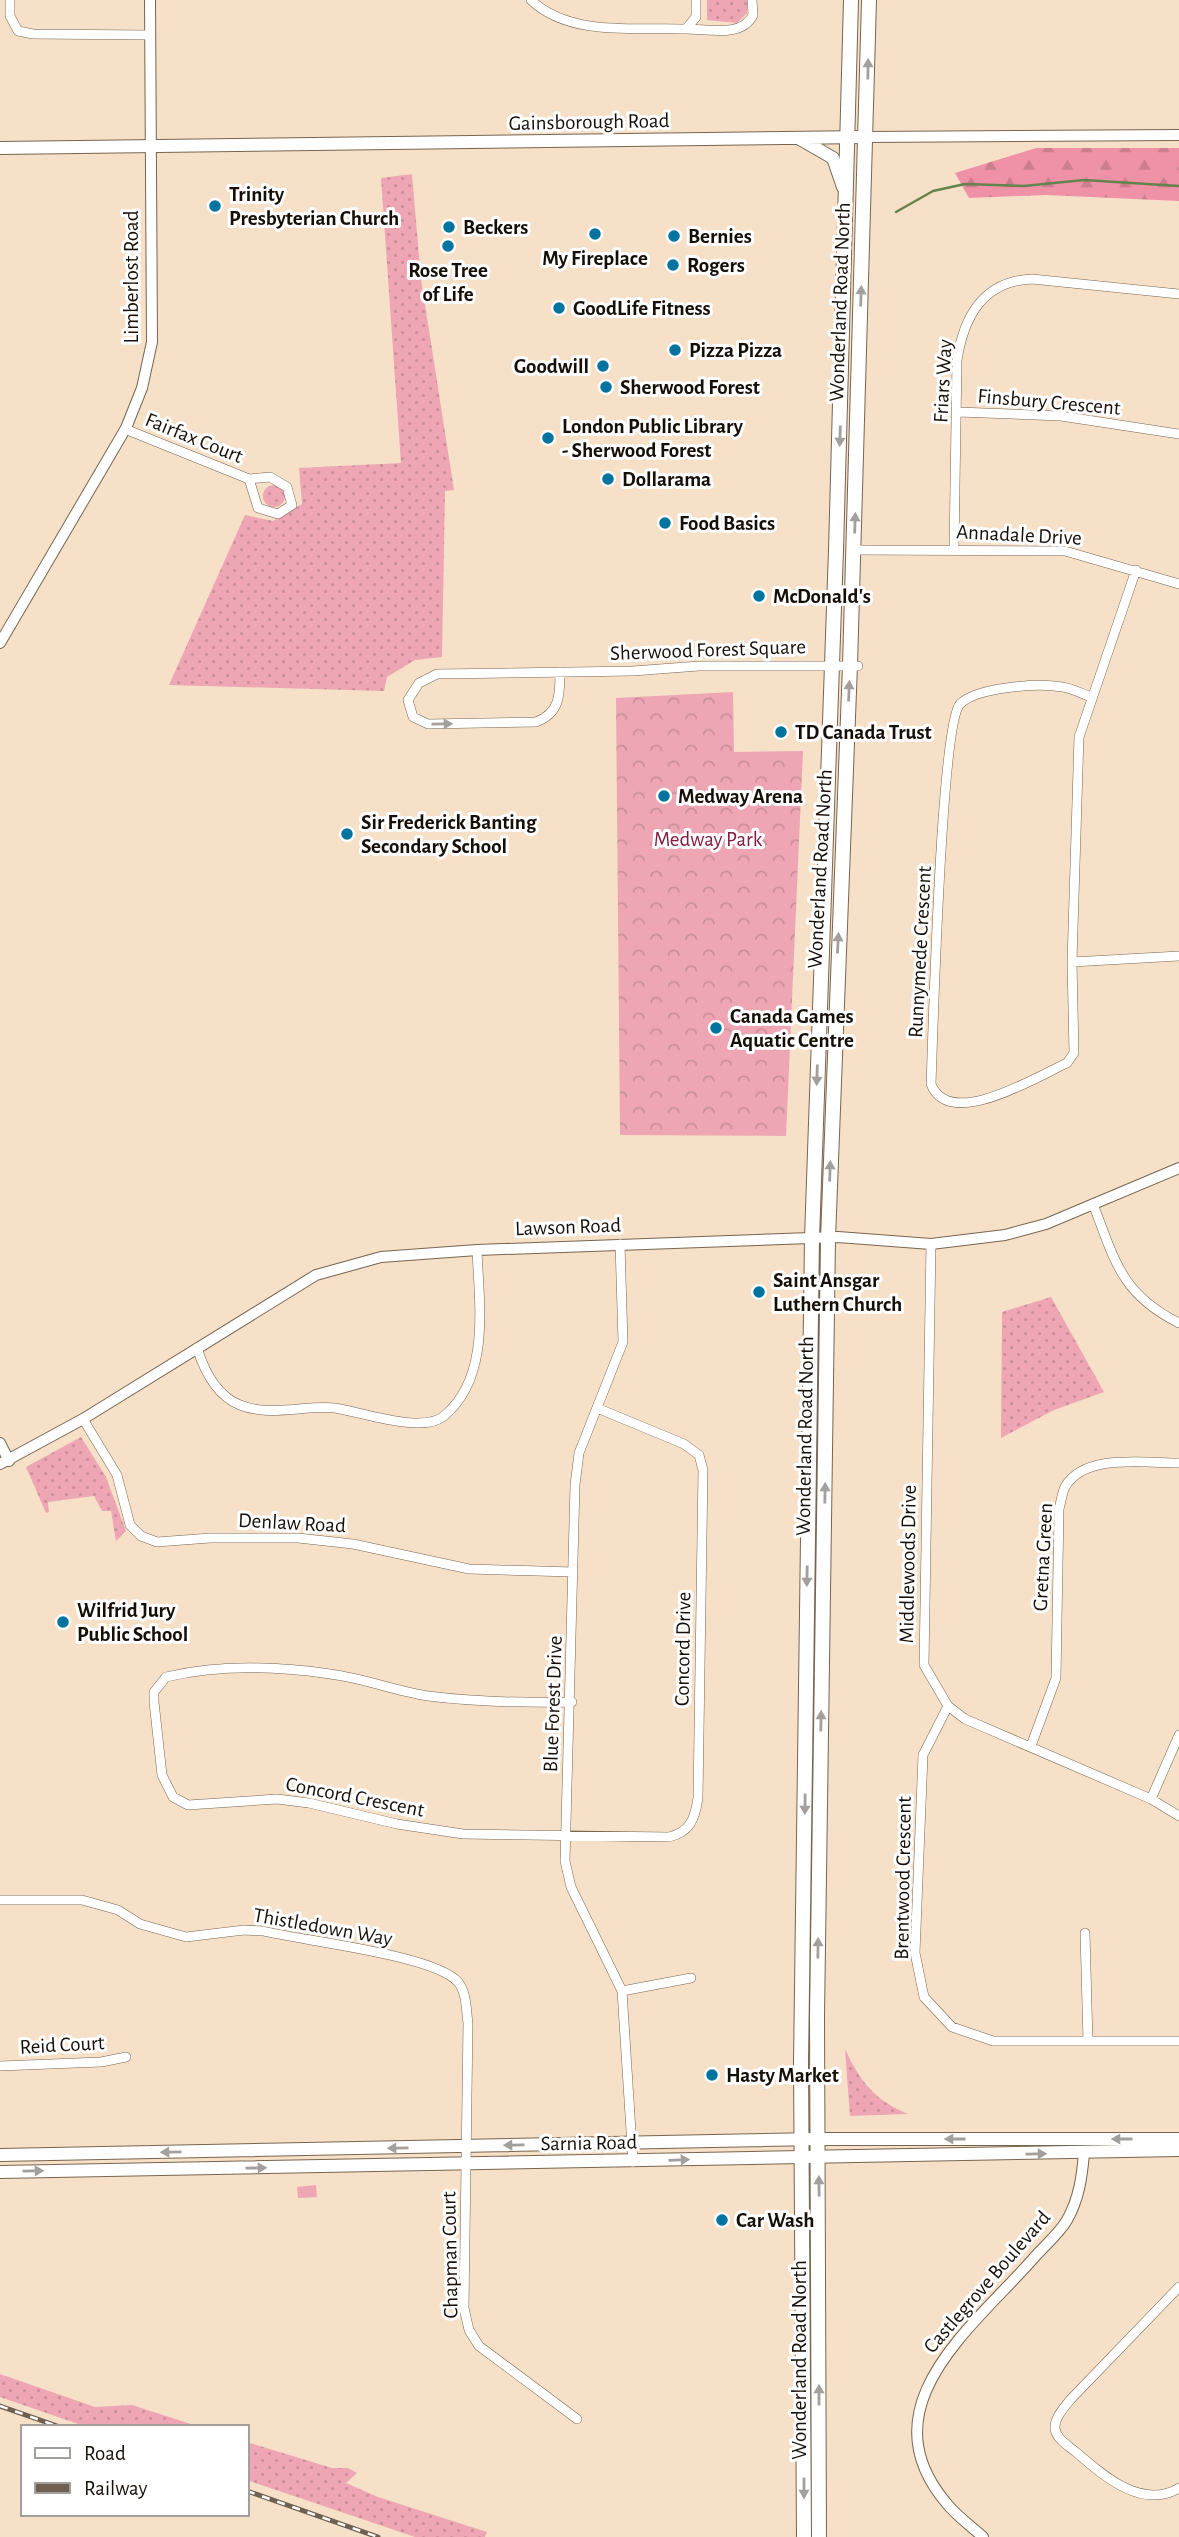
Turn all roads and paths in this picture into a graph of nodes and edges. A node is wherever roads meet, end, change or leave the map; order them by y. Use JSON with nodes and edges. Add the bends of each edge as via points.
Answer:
{"nodes":[{"id":1,"x":10,"y":0,"type":"edge"},
{"id":2,"x":150,"y":0,"type":"edge"},
{"id":3,"x":531,"y":0,"type":"edge"},
{"id":4,"x":696,"y":0,"type":"edge"},
{"id":5,"x":752,"y":0,"type":"edge"},
{"id":6,"x":851,"y":0,"type":"edge"},
{"id":7,"x":869,"y":0,"type":"edge"},
{"id":8,"x":686,"y":29,"type":"junction"},
{"id":9,"x":149,"y":34,"type":"junction"},
{"id":10,"x":1179,"y":135,"type":"edge"},
{"id":11,"x":849,"y":137,"type":"junction"},
{"id":12,"x":866,"y":137,"type":"junction"},
{"id":13,"x":800,"y":138,"type":"junction"},
{"id":14,"x":150,"y":146,"type":"junction"},
{"id":15,"x":0,"y":148,"type":"edge"},
{"id":16,"x":847,"y":197,"type":"junction"},
{"id":17,"x":1179,"y":294,"type":"edge"},
{"id":18,"x":958,"y":412,"type":"junction"},
{"id":19,"x":125,"y":429,"type":"junction"},
{"id":20,"x":1179,"y":434,"type":"edge"},
{"id":21,"x":249,"y":479,"type":"junction"},
{"id":22,"x":954,"y":549,"type":"junction"},
{"id":23,"x":854,"y":550,"type":"junction"},
{"id":24,"x":1136,"y":570,"type":"junction"},
{"id":25,"x":1179,"y":584,"type":"edge"},
{"id":26,"x":0,"y":643,"type":"edge"},
{"id":27,"x":832,"y":664,"type":"junction"},
{"id":28,"x":854,"y":665,"type":"junction"},
{"id":29,"x":560,"y":672,"type":"junction"},
{"id":30,"x":1092,"y":697,"type":"junction"},
{"id":31,"x":1179,"y":956,"type":"edge"},
{"id":32,"x":1072,"y":962,"type":"junction"},
{"id":33,"x":1179,"y":1168,"type":"edge"},
{"id":34,"x":1093,"y":1204,"type":"junction"},
{"id":35,"x":811,"y":1238,"type":"junction"},
{"id":36,"x":828,"y":1239,"type":"junction"},
{"id":37,"x":621,"y":1244,"type":"junction"},
{"id":38,"x":931,"y":1244,"type":"junction"},
{"id":39,"x":477,"y":1250,"type":"junction"},
{"id":40,"x":1179,"y":1323,"type":"edge"},
{"id":41,"x":197,"y":1348,"type":"junction"},
{"id":42,"x":597,"y":1408,"type":"junction"},
{"id":43,"x":83,"y":1419,"type":"junction"},
{"id":44,"x":0,"y":1443,"type":"edge"},
{"id":45,"x":4,"y":1462,"type":"edge"},
{"id":46,"x":1179,"y":1463,"type":"edge"},
{"id":47,"x":573,"y":1572,"type":"junction"},
{"id":48,"x":572,"y":1702,"type":"junction"},
{"id":49,"x":948,"y":1706,"type":"junction"},
{"id":50,"x":1179,"y":1735,"type":"edge"},
{"id":51,"x":1031,"y":1746,"type":"junction"},
{"id":52,"x":1151,"y":1799,"type":"junction"},
{"id":53,"x":1179,"y":1816,"type":"edge"},
{"id":54,"x":565,"y":1835,"type":"junction"},
{"id":55,"x":0,"y":1900,"type":"edge"},
{"id":56,"x":1085,"y":1933,"type":"dead end"},
{"id":57,"x":691,"y":1978,"type":"dead end"},
{"id":58,"x":622,"y":1991,"type":"junction"},
{"id":59,"x":1088,"y":2041,"type":"junction"},
{"id":60,"x":1179,"y":2041,"type":"edge"},
{"id":61,"x":126,"y":2057,"type":"dead end"},
{"id":62,"x":0,"y":2066,"type":"edge"},
{"id":63,"x":1179,"y":2139,"type":"edge"},
{"id":64,"x":802,"y":2140,"type":"junction"},
{"id":65,"x":818,"y":2140,"type":"junction"},
{"id":66,"x":631,"y":2144,"type":"junction"},
{"id":67,"x":466,"y":2146,"type":"junction"},
{"id":68,"x":1179,"y":2150,"type":"edge"},
{"id":69,"x":1084,"y":2153,"type":"junction"},
{"id":70,"x":0,"y":2155,"type":"edge"},
{"id":71,"x":802,"y":2155,"type":"junction"},
{"id":72,"x":818,"y":2156,"type":"junction"},
{"id":73,"x":633,"y":2162,"type":"junction"},
{"id":74,"x":466,"y":2165,"type":"junction"},
{"id":75,"x":0,"y":2172,"type":"edge"},
{"id":76,"x":1179,"y":2287,"type":"edge"},
{"id":77,"x":577,"y":2419,"type":"dead end"},
{"id":78,"x":1179,"y":2488,"type":"edge"},
{"id":79,"x":804,"y":2537,"type":"edge"},
{"id":80,"x":819,"y":2537,"type":"edge"},
{"id":81,"x":983,"y":2537,"type":"edge"}],
"edges":[{"from":1,"to":9,"type":"street","via":[[9,16],[18,31]]},
{"from":2,"to":9,"type":"street","name":"Limberlost Road"},
{"from":3,"to":8,"type":"street","via":[[551,15],[576,24]]},
{"from":4,"to":8,"type":"street","via":[[696,17]]},
{"from":5,"to":8,"type":"street","via":[[754,15],[744,27]]},
{"from":6,"to":11,"type":"main road","name":"Wonderland Road North"},
{"from":12,"to":7,"type":"main road","name":"Wonderland Road North","one_way":true},
{"from":9,"to":14,"type":"street","name":"Limberlost Road"},
{"from":10,"to":12,"type":"street","name":"Gainsborough Road"},
{"from":11,"to":12,"type":"main road","name":"Gainsborough Road"},
{"from":11,"to":13,"type":"main road","name":"Gainsborough Road"},
{"from":11,"to":16,"type":"main road","name":"Wonderland Road North"},
{"from":23,"to":12,"type":"main road","name":"Wonderland Road North","one_way":true},
{"from":13,"to":14,"type":"main road","name":"Gainsborough Road"},
{"from":13,"to":16,"type":"main road","via":[[836,162]]},
{"from":14,"to":15,"type":"main road","name":"Gainsborough Road"},
{"from":14,"to":19,"type":"street","name":"Limberlost Road","via":[[152,342],[142,388]]},
{"from":16,"to":27,"type":"main road","name":"Wonderland Road North","one_way":true},
{"from":17,"to":18,"type":"street","name":"Friars Way","via":[[1032,279],[997,287],[979,300],[961,334]]},
{"from":18,"to":20,"type":"street","name":"Finsbury Crescent","via":[[1061,416]]},
{"from":18,"to":22,"type":"street","name":"Friars Way"},
{"from":19,"to":21,"type":"street","name":"Fairfax Court"},
{"from":19,"to":26,"type":"street","name":"Limberlost Road"},
{"from":21,"to":21,"type":"street","name":"Fairfax Court","via":[[258,508],[278,514],[292,505],[287,486],[270,477]]},
{"from":22,"to":23,"type":"street","name":"Annadale Drive"},
{"from":22,"to":24,"type":"street","name":"Annadale Drive","via":[[1065,551]]},
{"from":23,"to":28,"type":"main road","name":"Wonderland Road North"},
{"from":24,"to":25,"type":"street","name":"Annadale Drive"},
{"from":24,"to":30,"type":"street","name":"Runnymede Crescent"},
{"from":27,"to":28,"type":"street","name":"Sherwood Forest Square"},
{"from":27,"to":29,"type":"street","name":"Sherwood Forest Square"},
{"from":27,"to":35,"type":"main road","name":"Wonderland Road North","one_way":true},
{"from":36,"to":28,"type":"main road","name":"Wonderland Road North","one_way":true},
{"from":29,"to":29,"type":"street","name":"Sherwood Forest Square","one_way":true,"via":[[437,674],[419,683],[408,700],[413,717],[428,724],[536,722],[550,716],[558,704]]},
{"from":30,"to":32,"type":"street","name":"Runnymede Crescent","via":[[1076,764]]},
{"from":30,"to":32,"type":"street","name":"Runnymede Crescent","via":[[1062,687],[988,689],[971,695],[953,714],[945,784],[934,1094],[944,1102],[969,1104],[1067,1063],[1076,1043]]},
{"from":31,"to":32,"type":"street"},
{"from":33,"to":34,"type":"street","name":"Lawson Road"},
{"from":34,"to":38,"type":"street","name":"Lawson Road","via":[[1005,1236]]},
{"from":34,"to":40,"type":"street","via":[[1129,1287],[1142,1301]]},
{"from":35,"to":36,"type":"street","name":"Lawson Road"},
{"from":35,"to":37,"type":"street","name":"Lawson Road"},
{"from":35,"to":64,"type":"main road","name":"Wonderland Road North","one_way":true},
{"from":36,"to":38,"type":"street","name":"Lawson Road"},
{"from":65,"to":36,"type":"main road","name":"Wonderland Road North","one_way":true},
{"from":37,"to":39,"type":"street","name":"Lawson Road"},
{"from":37,"to":42,"type":"street","name":"Blue Forest Drive","via":[[622,1342]]},
{"from":38,"to":49,"type":"street","name":"Middlewoods Drive","via":[[924,1665]]},
{"from":39,"to":41,"type":"street","name":"Lawson Road","via":[[381,1257],[329,1270]]},
{"from":39,"to":41,"type":"street","via":[[476,1357],[467,1383],[442,1418],[422,1424],[334,1408],[263,1410],[240,1406],[222,1395],[202,1365]]},
{"from":41,"to":43,"type":"street","name":"Lawson Road"},
{"from":42,"to":47,"type":"street","name":"Blue Forest Drive","via":[[579,1453]]},
{"from":42,"to":54,"type":"street","name":"Concord Drive","via":[[684,1444],[699,1455],[703,1470],[698,1798],[692,1824],[684,1833],[669,1837]]},
{"from":43,"to":45,"type":"street","name":"Lawson Road"},
{"from":43,"to":47,"type":"street","name":"Denlaw Road","via":[[117,1475],[130,1525],[157,1542],[298,1538],[353,1544],[469,1569]]},
{"from":44,"to":45,"type":"street"},
{"from":46,"to":51,"type":"street","name":"Gretna Green","via":[[1102,1464],[1082,1470],[1065,1486],[1059,1508],[1056,1678]]},
{"from":47,"to":48,"type":"street","name":"Blue Forest Drive"},
{"from":48,"to":54,"type":"street","name":"Blue Forest Drive"},
{"from":48,"to":54,"type":"street","name":"Concord Crescent","via":[[496,1703],[438,1697],[331,1674],[258,1668],[166,1677],[154,1702],[162,1775],[173,1797],[188,1805],[277,1800],[463,1834]]},
{"from":49,"to":51,"type":"street","name":"Middlewoods Drive","via":[[965,1719]]},
{"from":49,"to":59,"type":"street","name":"Brentwood Crescent","via":[[923,1755],[915,1953],[924,1997],[952,2027],[993,2040]]},
{"from":50,"to":52,"type":"street"},
{"from":51,"to":52,"type":"street","name":"Middlewoods Drive"},
{"from":52,"to":53,"type":"street","name":"Middlewoods Drive"},
{"from":54,"to":58,"type":"street","name":"Blue Forest Drive","via":[[571,1888]]},
{"from":55,"to":67,"type":"street","name":"Thistledown Way","via":[[82,1900],[186,1937],[263,1931],[442,1969],[460,1985],[467,2010]]},
{"from":56,"to":59,"type":"street"},
{"from":57,"to":58,"type":"street"},
{"from":58,"to":66,"type":"street","name":"Blue Forest Drive"},
{"from":59,"to":60,"type":"street","name":"Brentwood Crescent"},
{"from":61,"to":62,"type":"street","name":"Reid Court"},
{"from":63,"to":65,"type":"main road","name":"Sarnia Road","one_way":true},
{"from":64,"to":65,"type":"main road","name":"Sarnia Road"},
{"from":64,"to":66,"type":"main road","name":"Sarnia Road"},
{"from":64,"to":71,"type":"main road","name":"Wonderland Road North"},
{"from":65,"to":72,"type":"main road","name":"Wonderland Road North"},
{"from":66,"to":67,"type":"main road","name":"Sarnia Road","one_way":true},
{"from":66,"to":73,"type":"street","name":"Blue Forest Drive"},
{"from":67,"to":70,"type":"main road","name":"Sarnia Road","one_way":true},
{"from":67,"to":74,"type":"street","name":"Thistledown Way"},
{"from":68,"to":69,"type":"main road","name":"Sarnia Road"},
{"from":72,"to":69,"type":"main road","name":"Sarnia Road","one_way":true},
{"from":69,"to":81,"type":"street","name":"Castlegrove Boulevard","via":[[1081,2186],[1067,2221],[958,2341],[931,2375],[922,2396],[916,2420],[927,2471],[947,2505]]},
{"from":71,"to":72,"type":"main road","name":"Sarnia Road"},
{"from":73,"to":71,"type":"main road","name":"Sarnia Road","one_way":true},
{"from":71,"to":79,"type":"main road","name":"Wonderland Road North","one_way":true},
{"from":80,"to":72,"type":"main road","name":"Wonderland Road North","one_way":true},
{"from":73,"to":74,"type":"main road","name":"Sarnia Road"},
{"from":75,"to":74,"type":"main road","name":"Sarnia Road","one_way":true},
{"from":74,"to":77,"type":"street","name":"Chapman Court","via":[[464,2308],[470,2330],[480,2346]]},
{"from":76,"to":78,"type":"street","via":[[1070,2400],[1055,2427],[1058,2437],[1105,2478],[1129,2491],[1162,2496]]}]}
